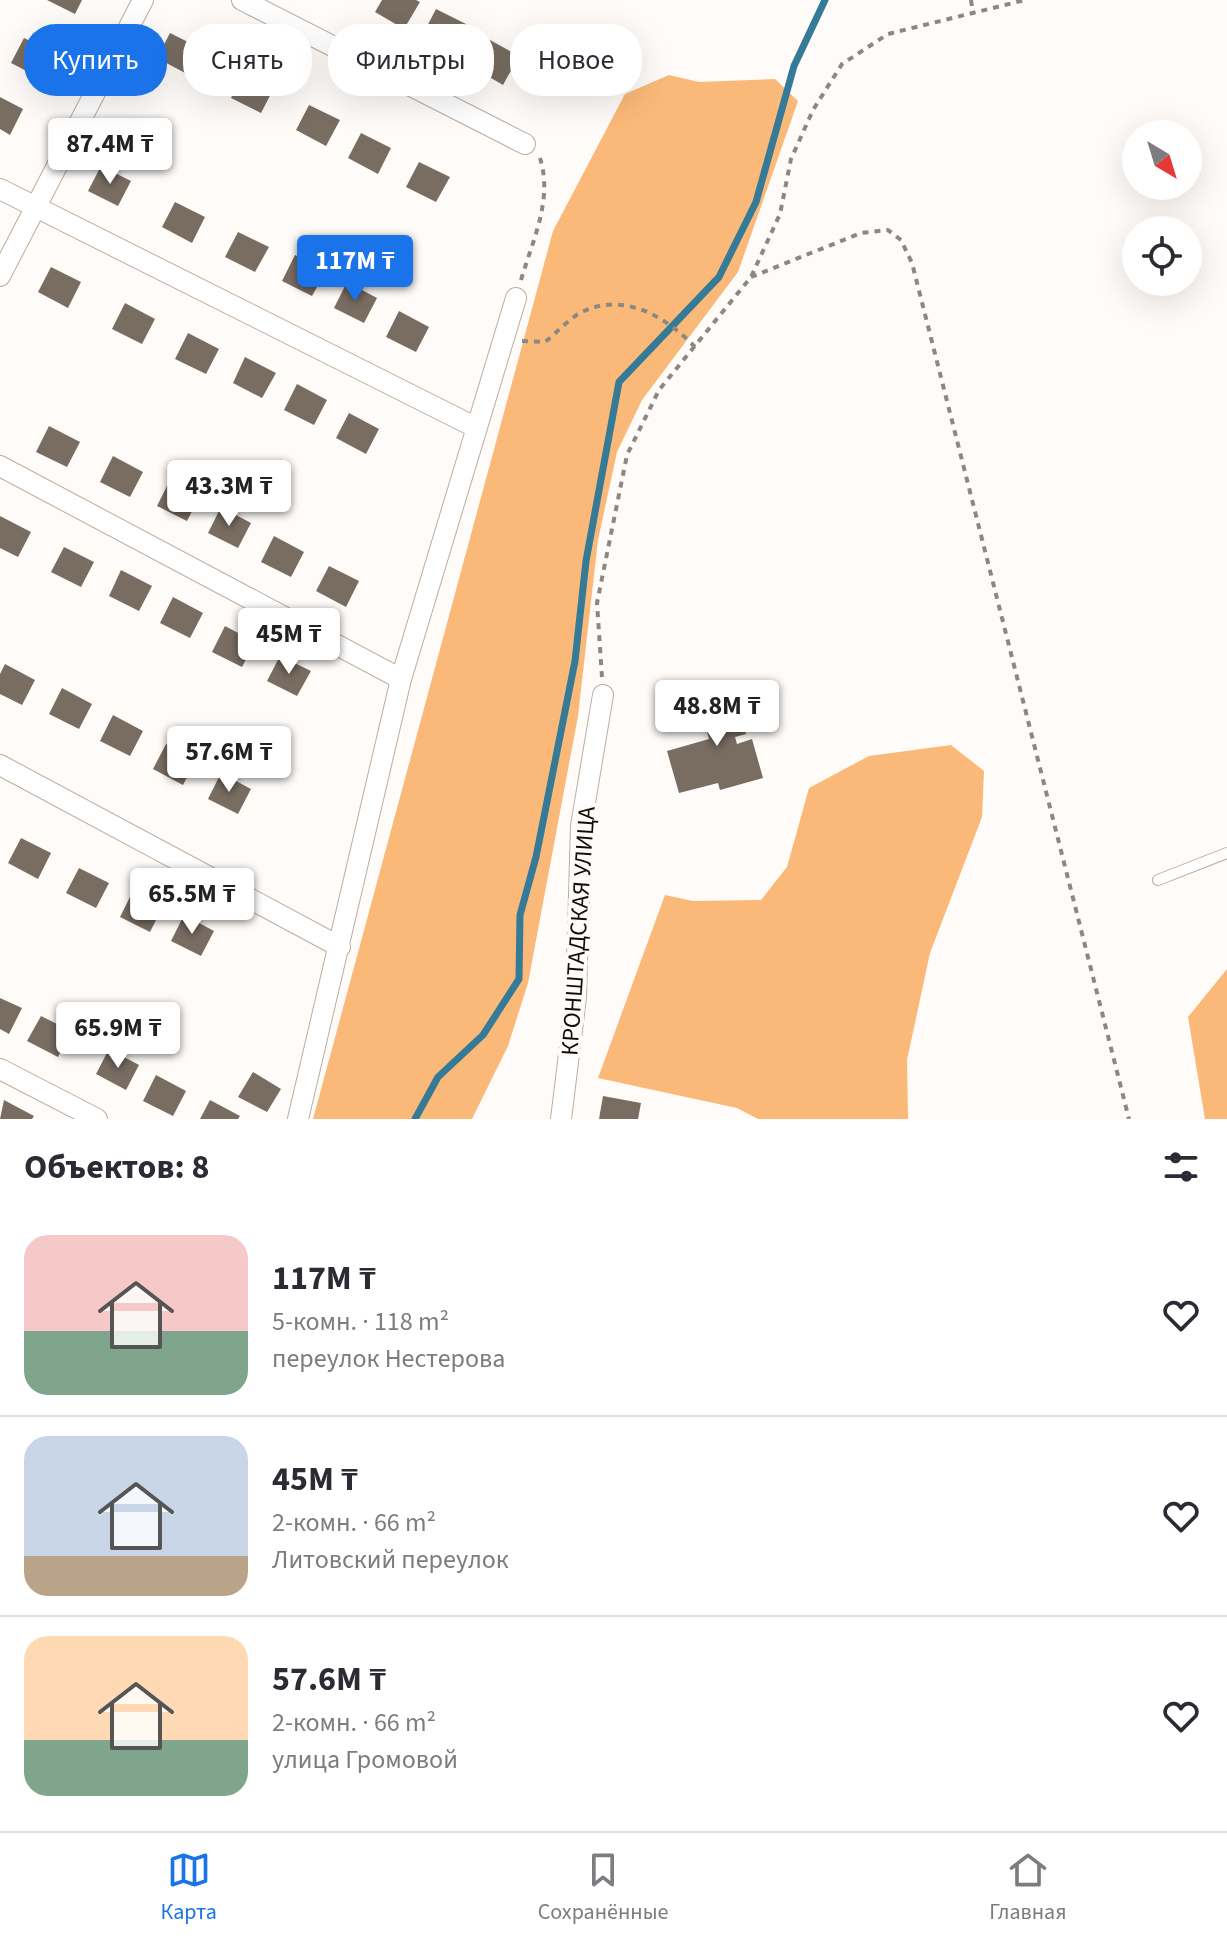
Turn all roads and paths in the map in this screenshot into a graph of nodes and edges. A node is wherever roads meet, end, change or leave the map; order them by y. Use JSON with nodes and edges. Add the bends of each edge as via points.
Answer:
{"nodes":[{"id":1,"x":143,"y":0,"type":"edge"},
{"id":2,"x":242,"y":0,"type":"edge"},
{"id":3,"x":971,"y":0,"type":"edge"},
{"id":4,"x":1025,"y":0,"type":"edge"},
{"id":5,"x":973,"y":13,"type":"junction"},
{"id":6,"x":525,"y":144,"type":"joint"},
{"id":7,"x":0,"y":189,"type":"edge"},
{"id":8,"x":36,"y":206,"type":"junction"},
{"id":9,"x":0,"y":276,"type":"edge"},
{"id":10,"x":751,"y":277,"type":"junction"},
{"id":11,"x":516,"y":298,"type":"joint"},
{"id":12,"x":504,"y":340,"type":"junction"},
{"id":13,"x":696,"y":348,"type":"junction"},
{"id":14,"x":477,"y":428,"type":"junction"},
{"id":15,"x":0,"y":466,"type":"edge"},
{"id":16,"x":401,"y":679,"type":"junction"},
{"id":17,"x":603,"y":695,"type":"joint"},
{"id":18,"x":0,"y":765,"type":"edge"},
{"id":19,"x":1227,"y":853,"type":"edge"},
{"id":20,"x":1158,"y":880,"type":"dead end"},
{"id":21,"x":340,"y":947,"type":"junction"},
{"id":22,"x":0,"y":1069,"type":"edge"},
{"id":23,"x":97,"y":1119,"type":"edge"},
{"id":24,"x":298,"y":1119,"type":"edge"},
{"id":25,"x":561,"y":1119,"type":"edge"},
{"id":26,"x":1129,"y":1119,"type":"edge"}],
"edges":[{"from":1,"to":8,"type":"street"},
{"from":2,"to":6,"type":"street"},
{"from":3,"to":5,"type":"path"},
{"from":4,"to":5,"type":"path"},
{"from":5,"to":10,"type":"path","via":[[888,34],[842,64],[791,159],[780,214]]},
{"from":6,"to":11,"type":"path","via":[[540,158],[546,201]]},
{"from":7,"to":8,"type":"street"},
{"from":8,"to":9,"type":"street"},
{"from":8,"to":14,"type":"street"},
{"from":10,"to":13,"type":"path"},
{"from":10,"to":26,"type":"path","via":[[861,233],[888,230],[901,240],[912,263]]},
{"from":11,"to":12,"type":"street"},
{"from":12,"to":13,"type":"path","via":[[545,342],[584,311],[622,303],[668,321]]},
{"from":12,"to":14,"type":"street"},
{"from":13,"to":17,"type":"path","via":[[659,390],[627,455],[597,603]]},
{"from":14,"to":16,"type":"street"},
{"from":15,"to":16,"type":"street"},
{"from":16,"to":21,"type":"street"},
{"from":17,"to":25,"type":"street","name":"КРОНШТАДСКАЯ УЛИЦА","via":[[581,826],[576,997]]},
{"from":18,"to":21,"type":"street"},
{"from":19,"to":20,"type":"lane"},
{"from":21,"to":24,"type":"street"},
{"from":22,"to":23,"type":"street"}]}
